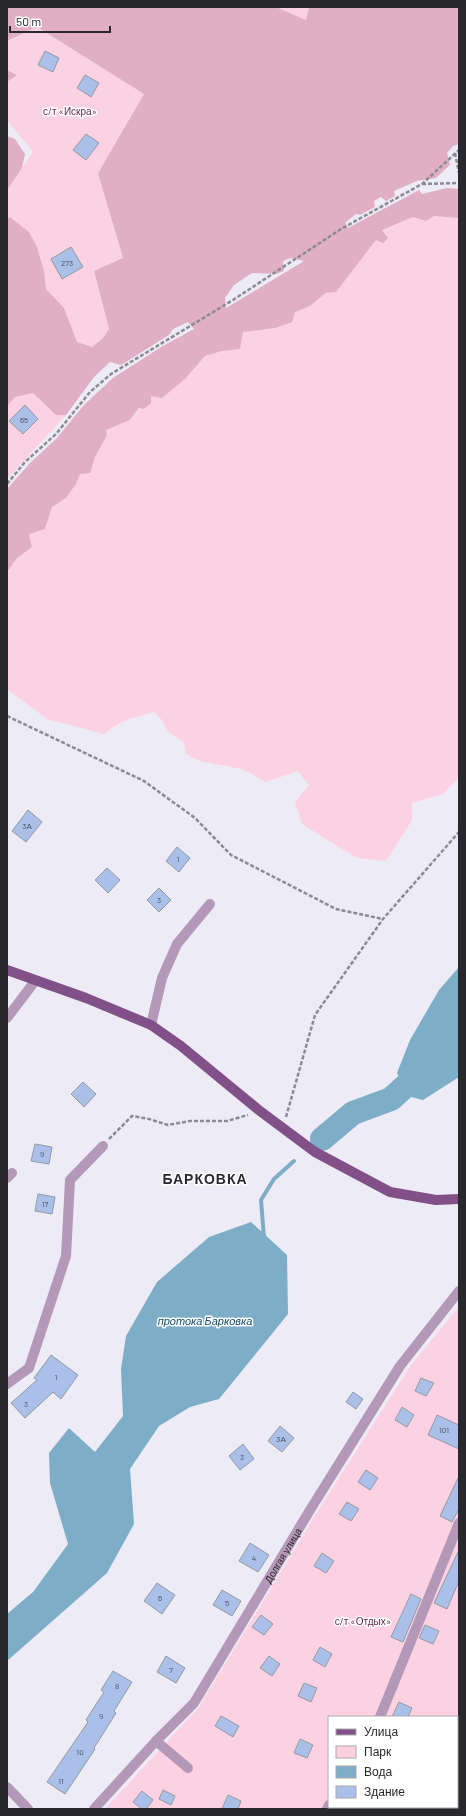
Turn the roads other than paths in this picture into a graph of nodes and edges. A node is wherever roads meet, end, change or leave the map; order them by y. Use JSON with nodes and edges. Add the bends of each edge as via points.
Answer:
{"nodes":[{"id":1,"x":210,"y":904,"type":"dead end"},
{"id":2,"x":7,"y":970,"type":"edge"},
{"id":3,"x":34,"y":981,"type":"junction"},
{"id":4,"x":7,"y":1018,"type":"edge"},
{"id":5,"x":151,"y":1025,"type":"junction"},
{"id":6,"x":103,"y":1146,"type":"road end"},
{"id":7,"x":459,"y":1199,"type":"edge"},
{"id":8,"x":459,"y":1291,"type":"edge"},
{"id":9,"x":7,"y":1384,"type":"edge"},
{"id":10,"x":459,"y":1523,"type":"edge"},
{"id":11,"x":380,"y":1716,"type":"edge"},
{"id":12,"x":156,"y":1741,"type":"junction"},
{"id":13,"x":188,"y":1768,"type":"dead end"},
{"id":14,"x":7,"y":1787,"type":"edge"},
{"id":15,"x":28,"y":1809,"type":"edge"},
{"id":16,"x":94,"y":1809,"type":"edge"}],
"edges":[{"from":1,"to":5,"type":"street","via":[[177,944],[162,978]]},
{"from":2,"to":3,"type":"main road"},
{"from":3,"to":4,"type":"street"},
{"from":3,"to":5,"type":"main road","via":[[86,998]]},
{"from":5,"to":7,"type":"main road","via":[[315,1152],[390,1192],[436,1200]]},
{"from":6,"to":9,"type":"street","via":[[70,1180],[66,1256],[29,1368]]},
{"from":8,"to":12,"type":"street","name":"Долгая улица","via":[[400,1366],[194,1703]]},
{"from":10,"to":11,"type":"street"},
{"from":12,"to":13,"type":"street"},
{"from":12,"to":16,"type":"street","name":"Долгая улица"},
{"from":14,"to":15,"type":"street"}]}
